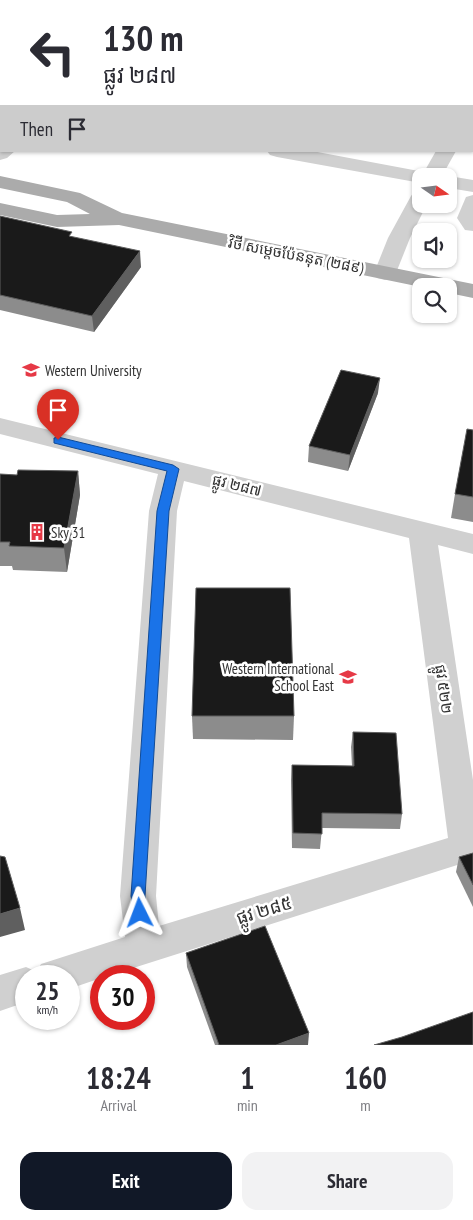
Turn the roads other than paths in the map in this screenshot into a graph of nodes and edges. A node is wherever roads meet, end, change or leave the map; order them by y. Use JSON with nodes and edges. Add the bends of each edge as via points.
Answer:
{"nodes":[{"id":1,"x":283,"y":152,"type":"edge"},
{"id":2,"x":445,"y":152,"type":"edge"},
{"id":3,"x":436,"y":168,"type":"edge"},
{"id":4,"x":412,"y":175,"type":"edge"},
{"id":5,"x":0,"y":182,"type":"edge"},
{"id":6,"x":458,"y":184,"type":"edge"},
{"id":7,"x":473,"y":186,"type":"edge"},
{"id":8,"x":473,"y":201,"type":"edge"},
{"id":9,"x":0,"y":209,"type":"edge"},
{"id":10,"x":412,"y":213,"type":"edge"},
{"id":11,"x":119,"y":220,"type":"junction"},
{"id":12,"x":473,"y":225,"type":"edge"},
{"id":13,"x":385,"y":273,"type":"junction"},
{"id":14,"x":473,"y":291,"type":"edge"},
{"id":15,"x":0,"y":426,"type":"edge"},
{"id":16,"x":173,"y":469,"type":"junction"},
{"id":17,"x":422,"y":531,"type":"junction"},
{"id":18,"x":473,"y":544,"type":"edge"},
{"id":19,"x":470,"y":846,"type":"edge"},
{"id":20,"x":144,"y":948,"type":"junction"},
{"id":21,"x":80,"y":968,"type":"edge"},
{"id":22,"x":15,"y":988,"type":"edge"},
{"id":23,"x":0,"y":993,"type":"edge"}],
"edges":[{"from":1,"to":4,"type":"street"},
{"from":2,"to":3,"type":"street"},
{"from":5,"to":11,"type":"main road","name":"វិថី សម្តេចប៉ែននុត (២៨៩)","via":[[73,197]]},
{"from":6,"to":7,"type":"street"},
{"from":8,"to":12,"type":"street","via":[[468,218]]},
{"from":9,"to":11,"type":"main road","name":"វិថី សម្តេចប៉ែននុត (២៨៩)","via":[[57,220]]},
{"from":10,"to":13,"type":"street"},
{"from":11,"to":13,"type":"main road","name":"វិថី សម្តេចប៉ែននុត (២៨៩)"},
{"from":13,"to":14,"type":"main road","name":"វិថី សម្តេចប៉ែននុត (២៨៩)"},
{"from":15,"to":16,"type":"street","name":"ផ្លូវ ២៨៧"},
{"from":16,"to":17,"type":"street","name":"ផ្លូវ ២៨៧"},
{"from":16,"to":20,"type":"street","via":[[163,511],[138,896]]},
{"from":17,"to":18,"type":"street","name":"ផ្លូវ ២៨៧"},
{"from":17,"to":19,"type":"street","name":"ផ្លូវ ៥២២"},
{"from":19,"to":20,"type":"street","name":"ផ្លូវ ២៨៥"},
{"from":20,"to":21,"type":"street","name":"ផ្លូវ ២៨៥"},
{"from":22,"to":23,"type":"street"}]}
